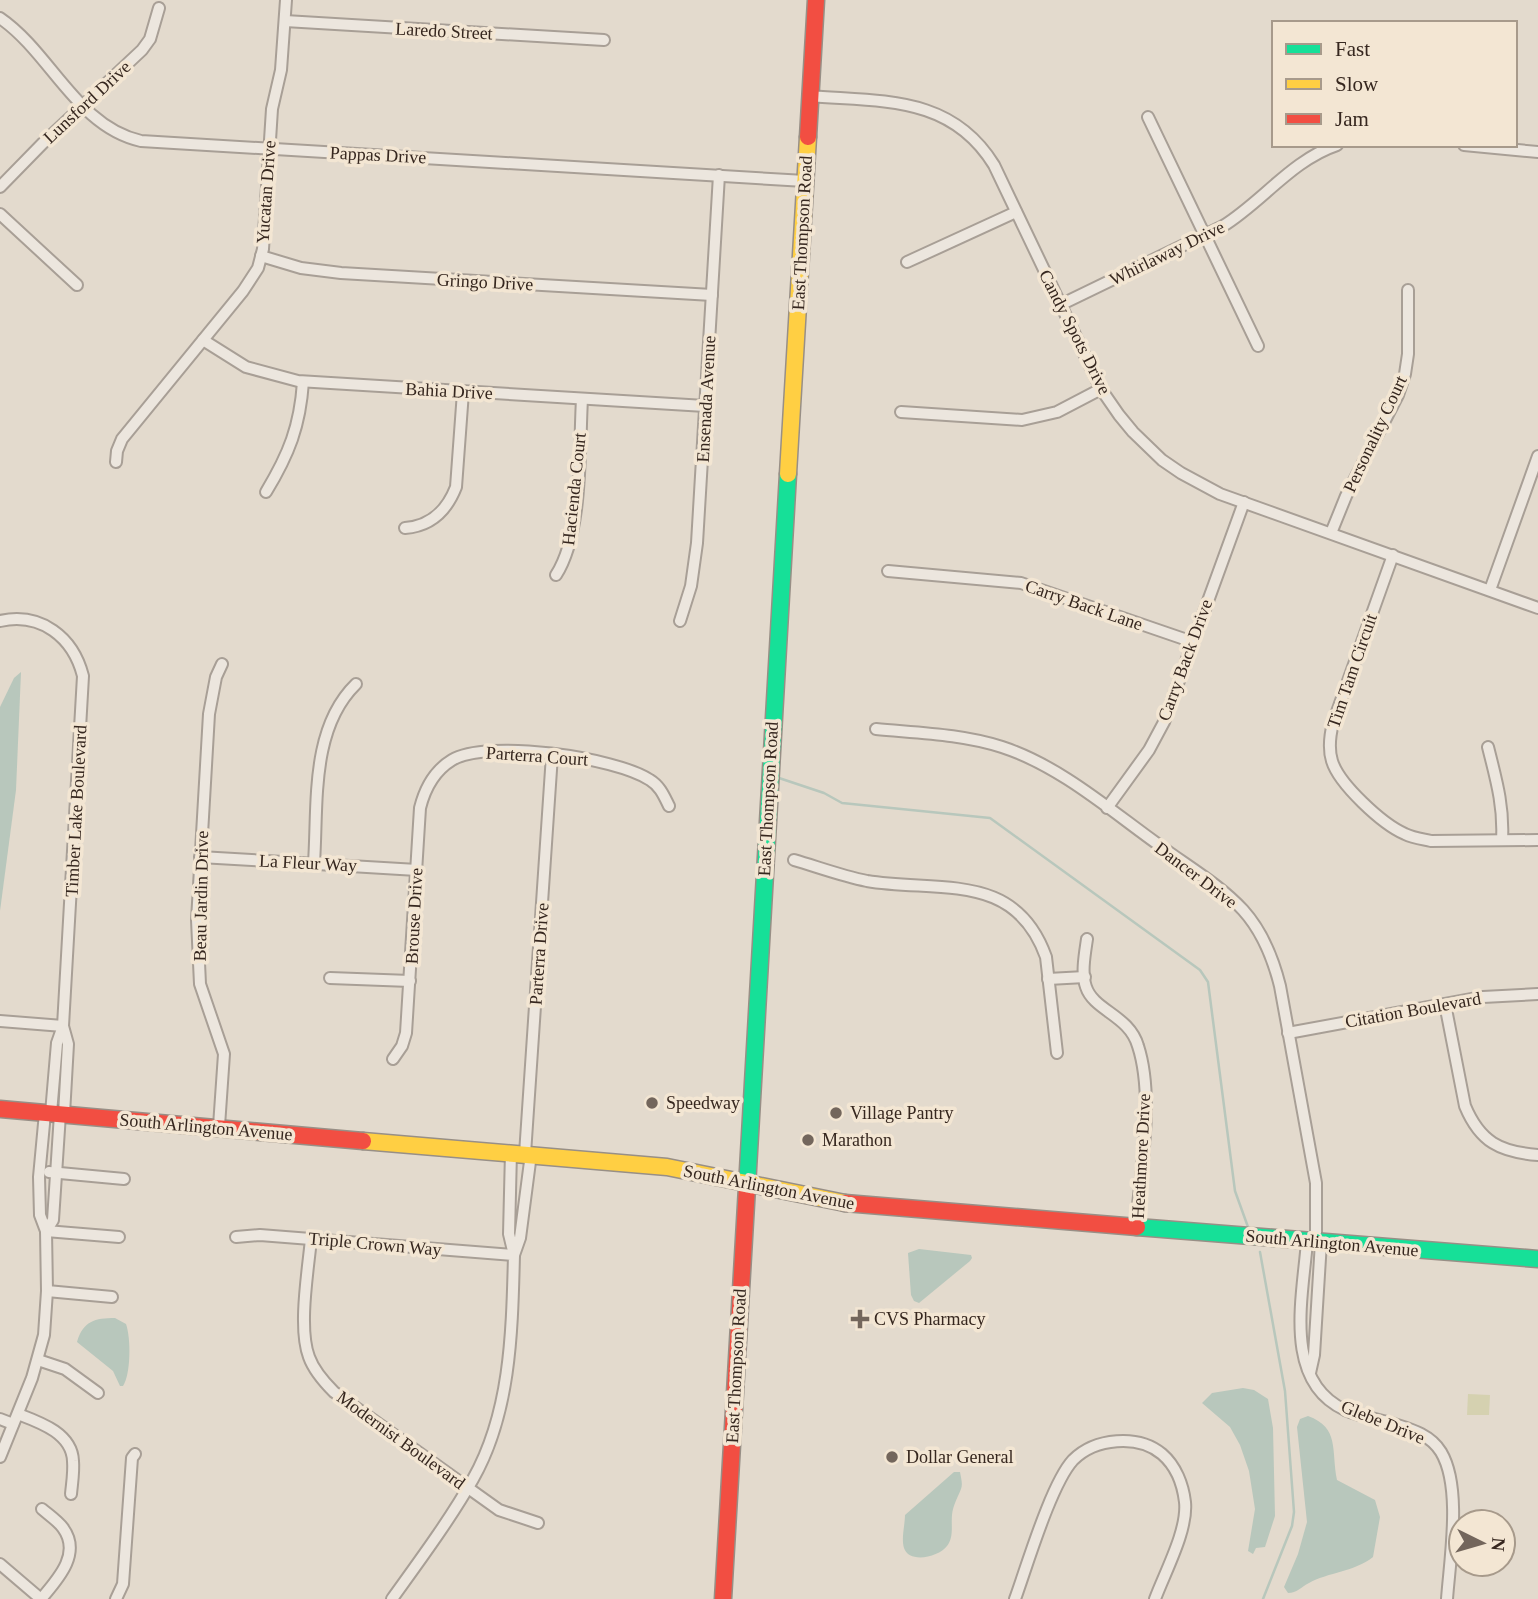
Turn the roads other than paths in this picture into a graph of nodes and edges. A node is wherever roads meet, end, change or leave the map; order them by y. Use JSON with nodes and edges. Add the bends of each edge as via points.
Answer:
{"nodes":[{"id":1,"x":286,"y":0,"type":"edge"},
{"id":2,"x":816,"y":0,"type":"edge"},
{"id":3,"x":159,"y":8,"type":"dead end"},
{"id":4,"x":0,"y":18,"type":"edge"},
{"id":5,"x":285,"y":21,"type":"junction"},
{"id":6,"x":604,"y":40,"type":"dead end"},
{"id":7,"x":810,"y":96,"type":"junction"},
{"id":8,"x":83,"y":105,"type":"junction"},
{"id":9,"x":1148,"y":117,"type":"dead end"},
{"id":10,"x":1332,"y":147,"type":"edge"},
{"id":11,"x":1485,"y":147,"type":"edge"},
{"id":12,"x":270,"y":149,"type":"junction"},
{"id":13,"x":1538,"y":152,"type":"edge"},
{"id":14,"x":719,"y":176,"type":"junction"},
{"id":15,"x":805,"y":181,"type":"junction"},
{"id":16,"x":0,"y":187,"type":"edge"},
{"id":17,"x":1016,"y":212,"type":"junction"},
{"id":18,"x":0,"y":214,"type":"edge"},
{"id":19,"x":1205,"y":235,"type":"junction"},
{"id":20,"x":261,"y":256,"type":"junction"},
{"id":21,"x":907,"y":262,"type":"dead end"},
{"id":22,"x":77,"y":285,"type":"dead end"},
{"id":23,"x":1408,"y":290,"type":"dead end"},
{"id":24,"x":712,"y":295,"type":"junction"},
{"id":25,"x":1060,"y":305,"type":"junction"},
{"id":26,"x":203,"y":340,"type":"junction"},
{"id":27,"x":1258,"y":346,"type":"dead end"},
{"id":28,"x":303,"y":382,"type":"junction"},
{"id":29,"x":1101,"y":389,"type":"junction"},
{"id":30,"x":463,"y":392,"type":"junction"},
{"id":31,"x":582,"y":399,"type":"junction"},
{"id":32,"x":705,"y":407,"type":"junction"},
{"id":33,"x":901,"y":412,"type":"dead end"},
{"id":34,"x":1538,"y":456,"type":"edge"},
{"id":35,"x":116,"y":462,"type":"dead end"},
{"id":36,"x":266,"y":492,"type":"dead end"},
{"id":37,"x":1244,"y":502,"type":"junction"},
{"id":38,"x":405,"y":528,"type":"dead end"},
{"id":39,"x":1331,"y":533,"type":"junction"},
{"id":40,"x":1393,"y":555,"type":"junction"},
{"id":41,"x":888,"y":571,"type":"dead end"},
{"id":42,"x":556,"y":575,"type":"dead end"},
{"id":43,"x":1490,"y":590,"type":"junction"},
{"id":44,"x":1538,"y":608,"type":"edge"},
{"id":45,"x":0,"y":621,"type":"edge"},
{"id":46,"x":680,"y":621,"type":"dead end"},
{"id":47,"x":1193,"y":642,"type":"junction"},
{"id":48,"x":222,"y":664,"type":"dead end"},
{"id":49,"x":356,"y":684,"type":"dead end"},
{"id":50,"x":876,"y":729,"type":"dead end"},
{"id":51,"x":1488,"y":747,"type":"dead end"},
{"id":52,"x":552,"y":755,"type":"junction"},
{"id":53,"x":436,"y":774,"type":"joint"},
{"id":54,"x":669,"y":806,"type":"dead end"},
{"id":55,"x":1107,"y":808,"type":"junction"},
{"id":56,"x":1502,"y":840,"type":"junction"},
{"id":57,"x":1538,"y":840,"type":"edge"},
{"id":58,"x":200,"y":857,"type":"junction"},
{"id":59,"x":794,"y":860,"type":"dead end"},
{"id":60,"x":314,"y":863,"type":"junction"},
{"id":61,"x":416,"y":870,"type":"junction"},
{"id":62,"x":1087,"y":939,"type":"dead end"},
{"id":63,"x":1085,"y":977,"type":"junction"},
{"id":64,"x":330,"y":978,"type":"dead end"},
{"id":65,"x":1048,"y":979,"type":"junction"},
{"id":66,"x":410,"y":981,"type":"junction"},
{"id":67,"x":1538,"y":994,"type":"edge"},
{"id":68,"x":1445,"y":1004,"type":"junction"},
{"id":69,"x":0,"y":1021,"type":"edge"},
{"id":70,"x":63,"y":1026,"type":"junction"},
{"id":71,"x":1288,"y":1033,"type":"junction"},
{"id":72,"x":1057,"y":1053,"type":"dead end"},
{"id":73,"x":393,"y":1059,"type":"dead end"},
{"id":74,"x":0,"y":1109,"type":"edge"},
{"id":75,"x":55,"y":1113,"type":"junction"},
{"id":76,"x":219,"y":1126,"type":"junction"},
{"id":77,"x":523,"y":1153,"type":"junction"},
{"id":78,"x":1538,"y":1155,"type":"edge"},
{"id":79,"x":39,"y":1171,"type":"junction"},
{"id":80,"x":55,"y":1173,"type":"junction"},
{"id":81,"x":124,"y":1179,"type":"dead end"},
{"id":82,"x":746,"y":1183,"type":"junction"},
{"id":83,"x":1136,"y":1227,"type":"junction"},
{"id":84,"x":46,"y":1230,"type":"junction"},
{"id":85,"x":119,"y":1237,"type":"dead end"},
{"id":86,"x":236,"y":1237,"type":"dead end"},
{"id":87,"x":311,"y":1239,"type":"junction"},
{"id":88,"x":1314,"y":1241,"type":"junction"},
{"id":89,"x":514,"y":1255,"type":"junction"},
{"id":90,"x":1538,"y":1259,"type":"edge"},
{"id":91,"x":47,"y":1291,"type":"junction"},
{"id":92,"x":112,"y":1297,"type":"dead end"},
{"id":93,"x":38,"y":1360,"type":"junction"},
{"id":94,"x":98,"y":1393,"type":"dead end"},
{"id":95,"x":0,"y":1419,"type":"edge"},
{"id":96,"x":16,"y":1419,"type":"junction"},
{"id":97,"x":135,"y":1454,"type":"dead end"},
{"id":98,"x":0,"y":1457,"type":"edge"},
{"id":99,"x":468,"y":1488,"type":"junction"},
{"id":100,"x":71,"y":1494,"type":"dead end"},
{"id":101,"x":41,"y":1509,"type":"dead end"},
{"id":102,"x":538,"y":1522,"type":"dead end"},
{"id":103,"x":0,"y":1564,"type":"edge"},
{"id":104,"x":28,"y":1588,"type":"junction"},
{"id":105,"x":21,"y":1599,"type":"edge"},
{"id":106,"x":41,"y":1599,"type":"edge"},
{"id":107,"x":116,"y":1599,"type":"edge"},
{"id":108,"x":392,"y":1599,"type":"edge"},
{"id":109,"x":723,"y":1599,"type":"edge"},
{"id":110,"x":1015,"y":1599,"type":"edge"},
{"id":111,"x":1155,"y":1599,"type":"edge"},
{"id":112,"x":1447,"y":1599,"type":"edge"}],
"edges":[{"from":1,"to":5,"type":"street","name":"Yucatan Drive"},
{"from":2,"to":7,"type":"main road","name":"East Thompson Road"},
{"from":3,"to":8,"type":"street","name":"Lunsford Drive","via":[[142,50]]},
{"from":4,"to":8,"type":"street","name":"Pappas Drive"},
{"from":5,"to":6,"type":"street","name":"Laredo Street"},
{"from":5,"to":12,"type":"street","name":"Yucatan Drive"},
{"from":7,"to":15,"type":"main road","name":"East Thompson Road"},
{"from":7,"to":17,"type":"street","name":"Candy Spots Drive","via":[[915,106],[948,118],[987,154]]},
{"from":8,"to":12,"type":"street","name":"Pappas Drive","via":[[107,127],[136,139]]},
{"from":8,"to":16,"type":"street","name":"Lunsford Drive"},
{"from":9,"to":19,"type":"street"},
{"from":10,"to":19,"type":"street","name":"Whirlaway Drive","via":[[1300,165],[1236,218]]},
{"from":11,"to":13,"type":"street"},
{"from":12,"to":14,"type":"street","name":"Pappas Drive"},
{"from":12,"to":20,"type":"street","name":"Yucatan Drive"},
{"from":14,"to":15,"type":"street","name":"Pappas Drive"},
{"from":14,"to":24,"type":"street","name":"Ensenada Avenue"},
{"from":15,"to":82,"type":"main road","name":"East Thompson Road"},
{"from":17,"to":21,"type":"street"},
{"from":17,"to":25,"type":"street","name":"Candy Spots Drive"},
{"from":18,"to":22,"type":"street"},
{"from":19,"to":25,"type":"street","name":"Whirlaway Drive"},
{"from":19,"to":27,"type":"street"},
{"from":20,"to":24,"type":"street","name":"Gringo Drive","via":[[328,272]]},
{"from":20,"to":26,"type":"street","name":"Yucatan Drive","via":[[250,282]]},
{"from":23,"to":39,"type":"street","name":"Personality Court","via":[[1405,374]]},
{"from":24,"to":32,"type":"street","name":"Ensenada Avenue"},
{"from":25,"to":29,"type":"street","name":"Candy Spots Drive"},
{"from":26,"to":28,"type":"street","name":"Bahia Drive","via":[[246,367]]},
{"from":26,"to":35,"type":"street","name":"Yucatan Drive","via":[[122,439]]},
{"from":28,"to":30,"type":"street","name":"Bahia Drive"},
{"from":28,"to":36,"type":"street","via":[[295,433]]},
{"from":29,"to":33,"type":"street","via":[[1057,412],[1022,420]]},
{"from":29,"to":37,"type":"street","name":"Candy Spots Drive","via":[[1133,432],[1162,460],[1200,484]]},
{"from":30,"to":31,"type":"street","name":"Bahia Drive"},
{"from":30,"to":38,"type":"street","via":[[453,496],[436,517]]},
{"from":31,"to":32,"type":"street","name":"Bahia Drive"},
{"from":31,"to":42,"type":"street","name":"Hacienda Court","via":[[573,531]]},
{"from":32,"to":46,"type":"street","name":"Ensenada Avenue","via":[[695,560]]},
{"from":34,"to":43,"type":"street"},
{"from":37,"to":39,"type":"street","name":"Candy Spots Drive"},
{"from":37,"to":47,"type":"street","name":"Carry Back Drive"},
{"from":39,"to":40,"type":"street","name":"Candy Spots Drive"},
{"from":40,"to":43,"type":"street","name":"Candy Spots Drive"},
{"from":40,"to":56,"type":"street","name":"Tim Tam Circuit","via":[[1333,723],[1331,759],[1348,787],[1404,834],[1432,841]]},
{"from":41,"to":47,"type":"street","name":"Carry Back Lane","via":[[1021,583]]},
{"from":43,"to":44,"type":"street","name":"Candy Spots Drive"},
{"from":45,"to":70,"type":"street","name":"Timber Lake Boulevard","via":[[32,621],[52,629],[69,643],[83,676]]},
{"from":47,"to":55,"type":"street","name":"Carry Back Drive","via":[[1164,722]]},
{"from":48,"to":58,"type":"street","name":"Beau Jardin Drive","via":[[209,714]]},
{"from":49,"to":60,"type":"street","via":[[335,713],[321,750]]},
{"from":50,"to":55,"type":"street","name":"Dancer Drive","via":[[959,737],[1003,747],[1045,766]]},
{"from":51,"to":56,"type":"street","via":[[1500,791]]},
{"from":52,"to":53,"type":"street","name":"Parterra Court","via":[[476,751],[450,761]]},
{"from":52,"to":54,"type":"street","name":"Parterra Court","via":[[592,758],[627,768],[654,783]]},
{"from":52,"to":77,"type":"street","name":"Parterra Drive"},
{"from":53,"to":61,"type":"street","name":"Brouse Drive","via":[[420,808]]},
{"from":55,"to":71,"type":"street","name":"Dancer Drive","via":[[1219,888],[1251,920],[1274,964]]},
{"from":56,"to":57,"type":"street","name":"Tim Tam Circuit"},
{"from":58,"to":60,"type":"street","name":"La Fleur Way"},
{"from":58,"to":76,"type":"street","name":"Beau Jardin Drive","via":[[200,981],[224,1061]]},
{"from":59,"to":65,"type":"street","via":[[867,881],[967,889],[997,898],[1037,936],[1046,957]]},
{"from":60,"to":61,"type":"street","name":"La Fleur Way"},
{"from":61,"to":66,"type":"street","name":"Brouse Drive"},
{"from":62,"to":63,"type":"street"},
{"from":63,"to":65,"type":"street"},
{"from":63,"to":83,"type":"street","name":"Heathmore Drive","via":[[1094,1000],[1126,1023],[1139,1047],[1146,1107]]},
{"from":64,"to":66,"type":"street"},
{"from":65,"to":72,"type":"street"},
{"from":66,"to":73,"type":"street","name":"Brouse Drive","via":[[406,1033]]},
{"from":67,"to":68,"type":"street","name":"Citation Boulevard"},
{"from":68,"to":71,"type":"street","name":"Citation Boulevard"},
{"from":68,"to":78,"type":"street","via":[[1470,1118],[1490,1142],[1506,1150]]},
{"from":69,"to":70,"type":"street"},
{"from":70,"to":75,"type":"street","name":"Timber Lake Boulevard","via":[[68,1044]]},
{"from":71,"to":88,"type":"street","name":"Dancer Drive","via":[[1316,1183]]},
{"from":74,"to":75,"type":"main road","name":"South Arlington Avenue"},
{"from":75,"to":76,"type":"main road","name":"South Arlington Avenue"},
{"from":75,"to":79,"type":"street","name":"Timber Lake Boulevard"},
{"from":75,"to":80,"type":"street","name":"Timber Lake Boulevard"},
{"from":76,"to":77,"type":"main road","name":"South Arlington Avenue"},
{"from":77,"to":82,"type":"main road","name":"South Arlington Avenue","via":[[682,1169]]},
{"from":77,"to":89,"type":"street","via":[[520,1238]]},
{"from":77,"to":89,"type":"street","via":[[509,1234]]},
{"from":79,"to":80,"type":"street"},
{"from":79,"to":84,"type":"street","name":"Timber Lake Boulevard","via":[[40,1215]]},
{"from":80,"to":81,"type":"street"},
{"from":80,"to":84,"type":"street","name":"Timber Lake Boulevard","via":[[53,1220]]},
{"from":82,"to":83,"type":"main road","name":"South Arlington Avenue","via":[[837,1203]]},
{"from":82,"to":109,"type":"main road","name":"East Thompson Road"},
{"from":83,"to":88,"type":"main road","name":"South Arlington Avenue"},
{"from":84,"to":85,"type":"street"},
{"from":84,"to":91,"type":"street"},
{"from":86,"to":87,"type":"street","name":"Triple Crown Way"},
{"from":87,"to":89,"type":"street","name":"Triple Crown Way"},
{"from":87,"to":99,"type":"street","name":"Modernist Boulevard","via":[[304,1332],[320,1377],[334,1392]]},
{"from":88,"to":90,"type":"main road","name":"South Arlington Avenue"},
{"from":88,"to":112,"type":"street","name":"Glebe Drive","via":[[1301,1344],[1310,1376],[1324,1396],[1345,1410],[1421,1434],[1441,1452],[1453,1493]]},
{"from":89,"to":99,"type":"street","via":[[512,1337],[504,1390],[492,1433]]},
{"from":91,"to":92,"type":"street"},
{"from":91,"to":93,"type":"street"},
{"from":93,"to":94,"type":"street","via":[[65,1369]]},
{"from":93,"to":96,"type":"street"},
{"from":95,"to":96,"type":"street"},
{"from":96,"to":98,"type":"street"},
{"from":96,"to":100,"type":"street","via":[[46,1426],[69,1445]]},
{"from":97,"to":107,"type":"street","via":[[122,1584]]},
{"from":99,"to":102,"type":"street","name":"Modernist Boulevard","via":[[499,1510]]},
{"from":99,"to":108,"type":"street"},
{"from":101,"to":106,"type":"street","via":[[64,1529],[70,1550],[66,1567]]},
{"from":103,"to":104,"type":"street"},
{"from":104,"to":105,"type":"street"},
{"from":104,"to":106,"type":"street"},
{"from":110,"to":111,"type":"street","via":[[1059,1483],[1073,1461],[1091,1448],[1117,1440],[1140,1443],[1162,1454],[1178,1474],[1185,1503],[1182,1528]]}]}
